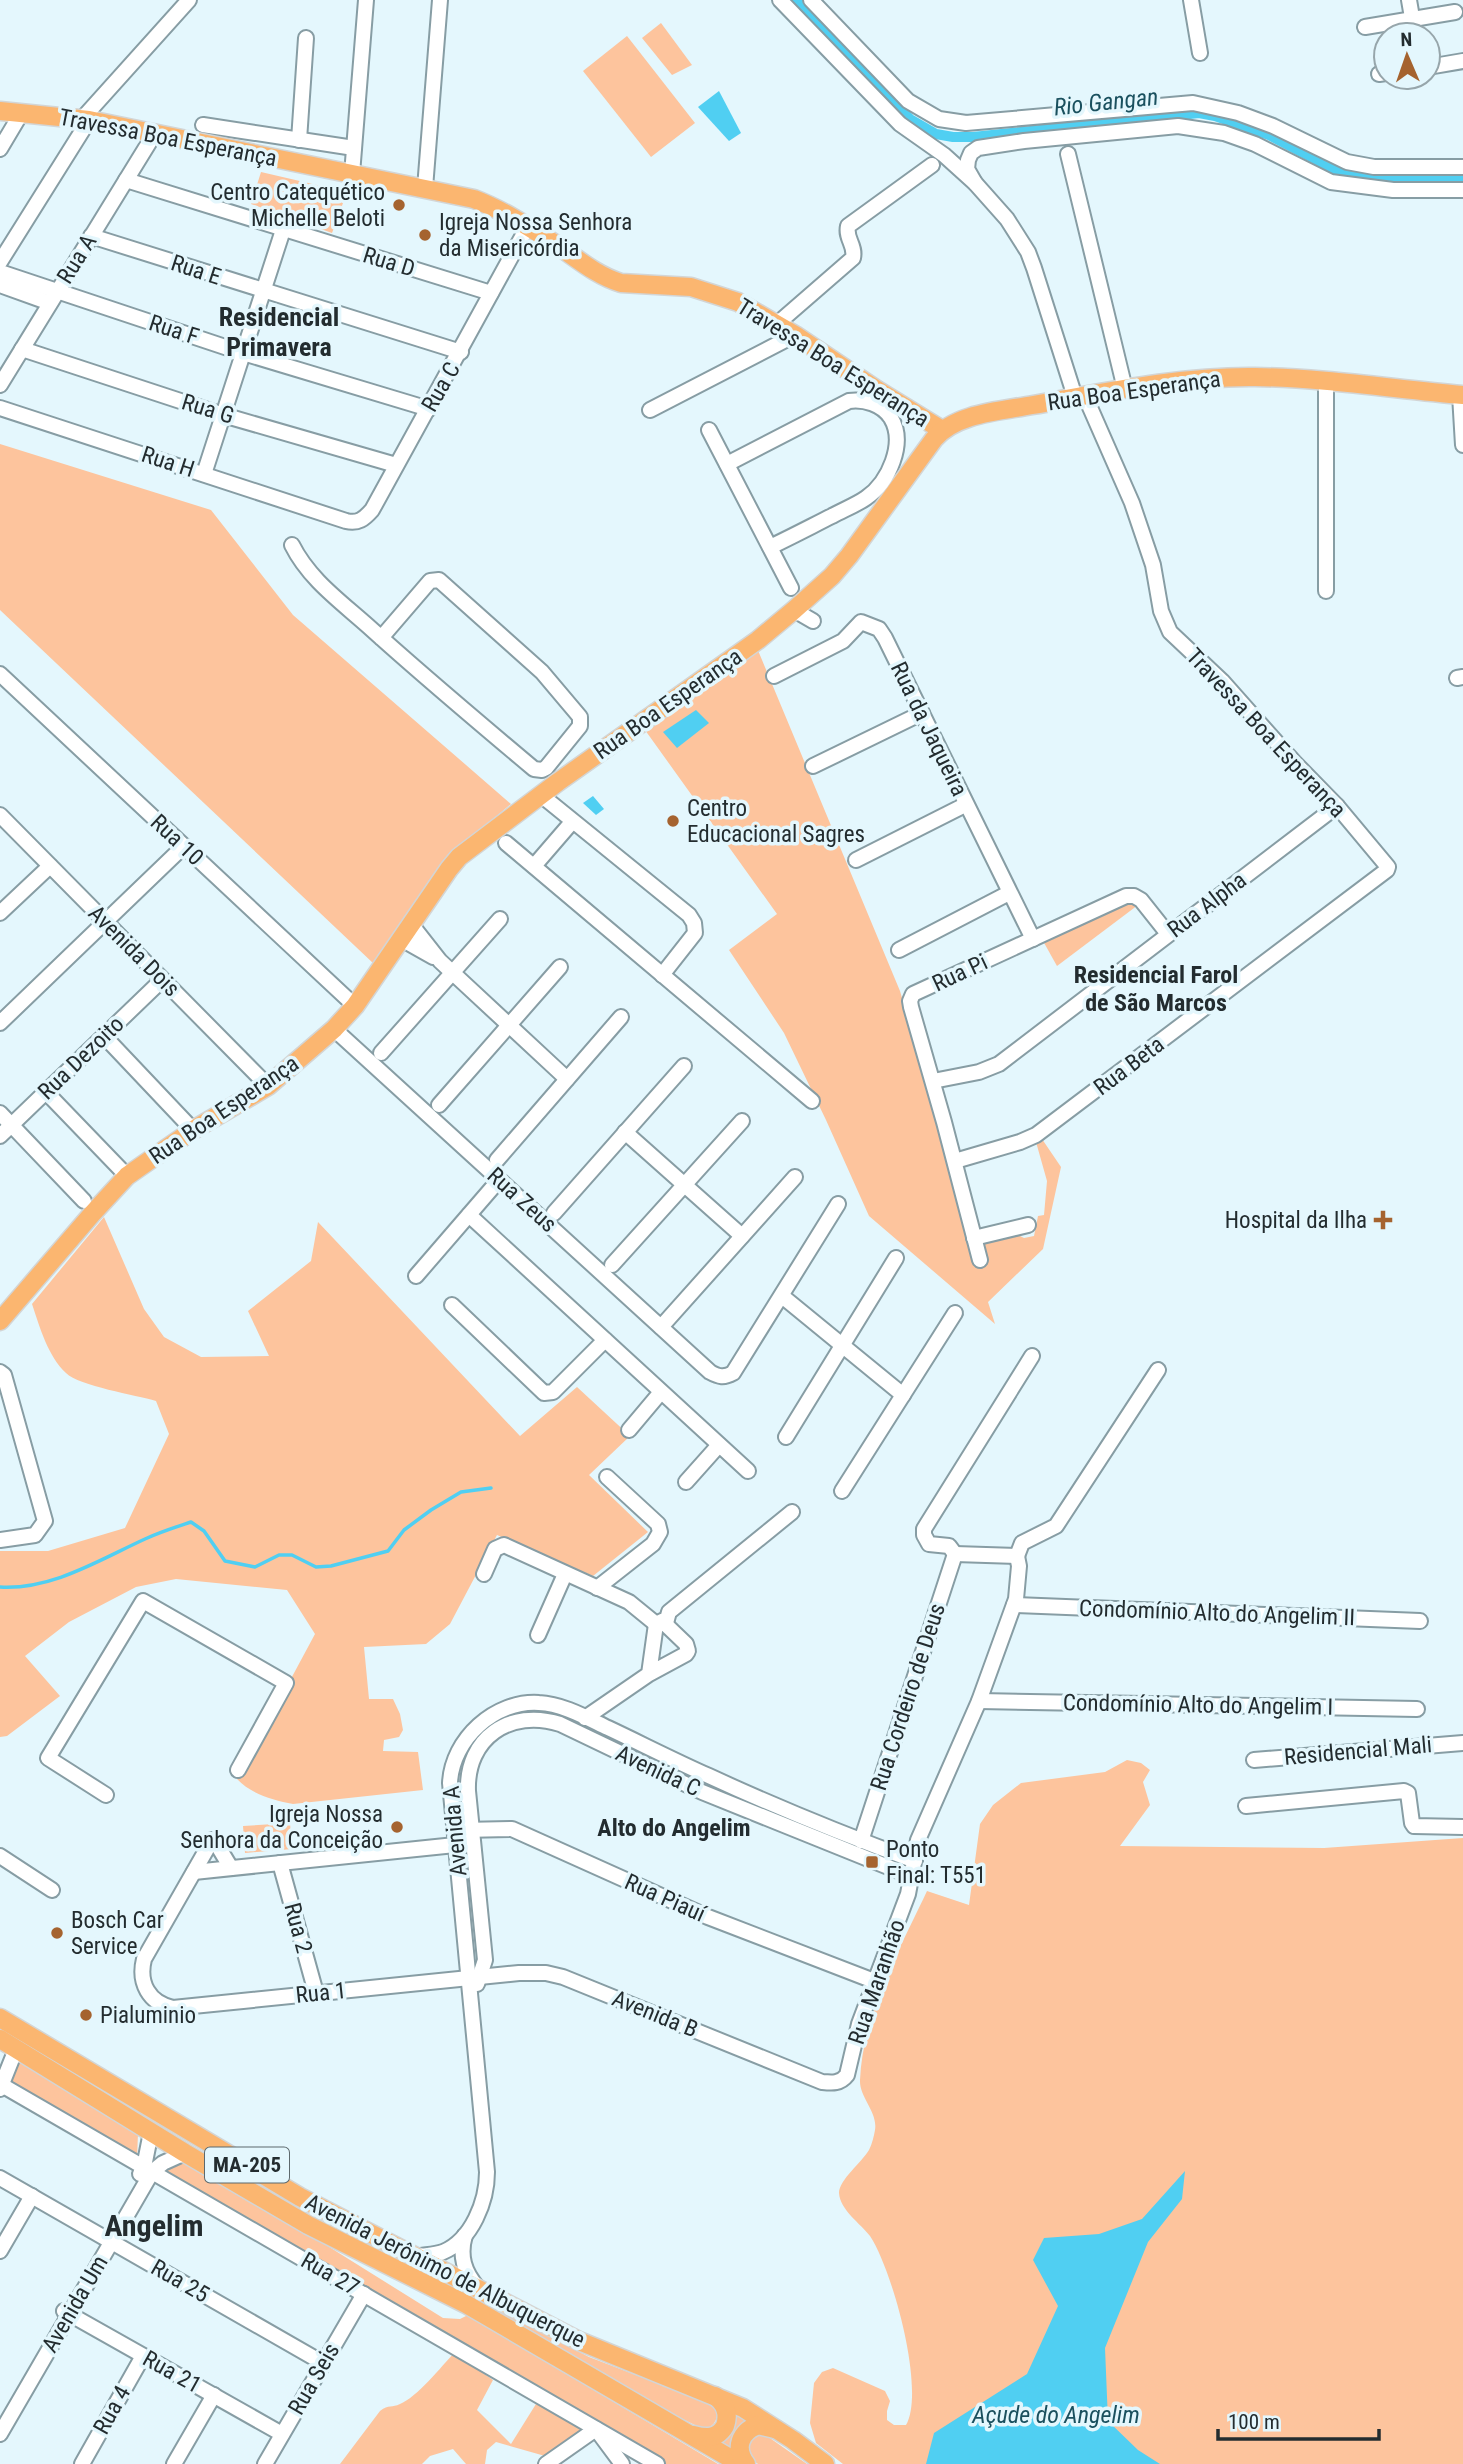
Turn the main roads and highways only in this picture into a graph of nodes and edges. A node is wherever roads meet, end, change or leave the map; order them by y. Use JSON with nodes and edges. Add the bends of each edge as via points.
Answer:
{"nodes":[{"id":1,"x":0,"y":111,"type":"edge"},
{"id":2,"x":1461,"y":395,"type":"edge"},
{"id":3,"x":928,"y":426,"type":"junction"},
{"id":4,"x":0,"y":1321,"type":"edge"},
{"id":5,"x":0,"y":2018,"type":"edge"},
{"id":6,"x":8,"y":2044,"type":"edge"},
{"id":7,"x":151,"y":2132,"type":"junction"},
{"id":8,"x":300,"y":2197,"type":"junction"},
{"id":9,"x":708,"y":2393,"type":"junction"},
{"id":10,"x":688,"y":2432,"type":"junction"},
{"id":11,"x":793,"y":2440,"type":"junction"},
{"id":12,"x":740,"y":2464,"type":"edge"},
{"id":13,"x":746,"y":2464,"type":"edge"},
{"id":14,"x":825,"y":2464,"type":"edge"}],
"edges":[{"from":1,"to":3,"type":"main road","name":"Travessa Boa Esperança","via":[[86,119],[474,199],[507,213],[611,280],[691,287],[738,302],[795,335]]},
{"from":2,"to":3,"type":"main road","name":"Rua Boa Esperança","via":[[1326,381],[1220,378],[1125,389]]},
{"from":3,"to":4,"type":"main road","name":"Rua Boa Esperança","via":[[849,556],[832,576],[758,639],[552,775],[541,795],[459,857],[334,1029],[268,1086],[127,1176]]},
{"from":5,"to":8,"type":"main road","name":"Avenida Jerônimo de Albuquerque","number":"MA-205"},
{"from":6,"to":7,"type":"main road","name":"Avenida Jerônimo de Albuquerque","number":"MA-205"},
{"from":7,"to":8,"type":"main road","via":[[168,2129],[269,2186]]},
{"from":7,"to":10,"type":"main road","name":"Avenida Jerônimo de Albuquerque","number":"MA-205","via":[[327,2235],[466,2304]]},
{"from":8,"to":9,"type":"main road","name":"Avenida Jerônimo de Albuquerque","number":"MA-205","via":[[604,2352]]},
{"from":9,"to":10,"type":"main road","via":[[725,2407],[725,2426],[710,2437]]},
{"from":9,"to":11,"type":"main road","name":"Avenida Jerônimo de Albuquerque","number":"MA-205","via":[[743,2408]]},
{"from":10,"to":12,"type":"main road","name":"Avenida Jerônimo de Albuquerque","number":"MA-205"},
{"from":11,"to":13,"type":"main road","via":[[765,2425],[750,2428],[740,2444]]},
{"from":11,"to":14,"type":"main road","name":"Avenida Jerônimo de Albuquerque","number":"MA-205"}]}
